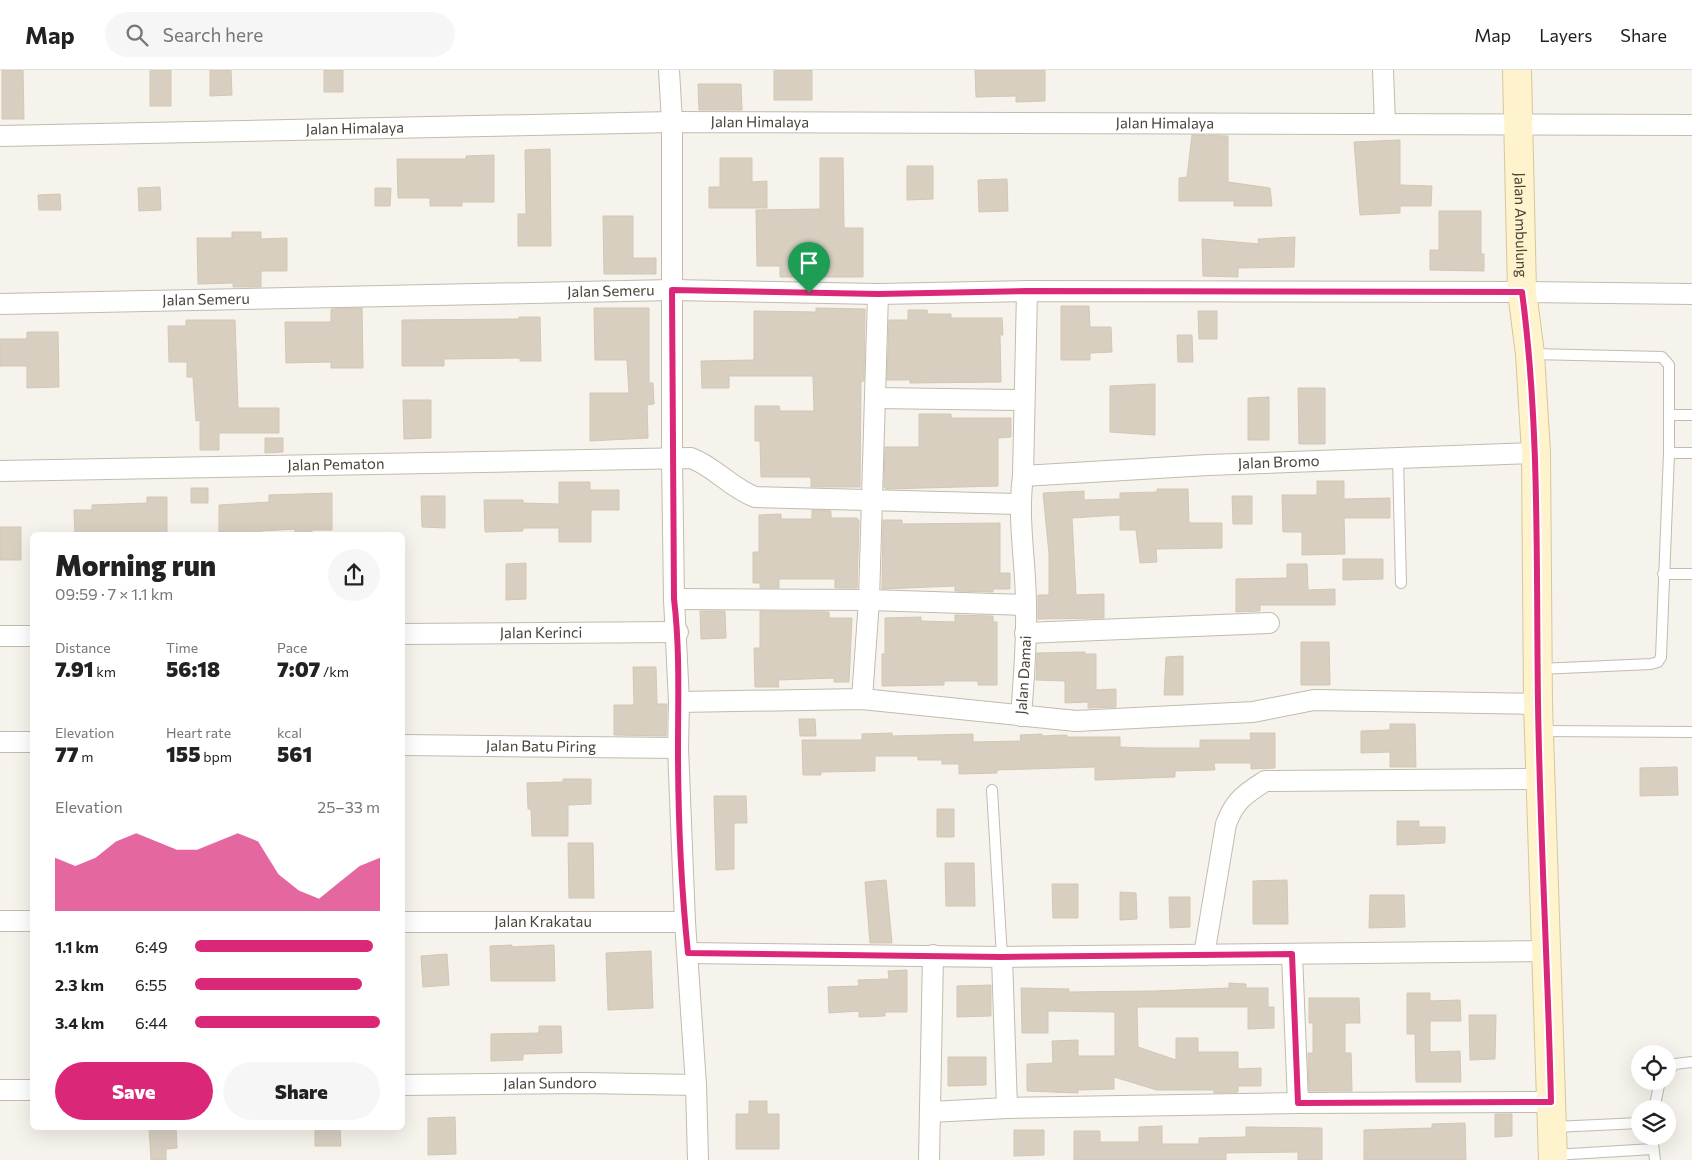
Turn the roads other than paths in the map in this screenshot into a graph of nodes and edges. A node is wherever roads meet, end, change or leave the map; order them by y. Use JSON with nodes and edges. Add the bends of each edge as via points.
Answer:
{"nodes":[{"id":1,"x":669,"y":70,"type":"edge"},
{"id":2,"x":1383,"y":70,"type":"edge"},
{"id":3,"x":1517,"y":70,"type":"edge"},
{"id":4,"x":672,"y":122,"type":"junction"},
{"id":5,"x":1385,"y":124,"type":"junction"},
{"id":6,"x":1519,"y":125,"type":"junction"},
{"id":7,"x":1692,"y":125,"type":"edge"},
{"id":8,"x":0,"y":136,"type":"edge"},
{"id":9,"x":672,"y":290,"type":"junction"},
{"id":10,"x":1027,"y":291,"type":"junction"},
{"id":11,"x":1522,"y":292,"type":"junction"},
{"id":12,"x":878,"y":294,"type":"junction"},
{"id":13,"x":1692,"y":294,"type":"edge"},
{"id":14,"x":0,"y":304,"type":"edge"},
{"id":15,"x":1530,"y":354,"type":"junction"},
{"id":16,"x":875,"y":398,"type":"junction"},
{"id":17,"x":1024,"y":400,"type":"junction"},
{"id":18,"x":1692,"y":415,"type":"edge"},
{"id":19,"x":1669,"y":416,"type":"junction"},
{"id":20,"x":1536,"y":453,"type":"junction"},
{"id":21,"x":1669,"y":453,"type":"junction"},
{"id":22,"x":1692,"y":453,"type":"edge"},
{"id":23,"x":672,"y":458,"type":"junction"},
{"id":24,"x":1398,"y":458,"type":"junction"},
{"id":25,"x":0,"y":470,"type":"edge"},
{"id":26,"x":1023,"y":476,"type":"junction"},
{"id":27,"x":871,"y":500,"type":"junction"},
{"id":28,"x":1019,"y":504,"type":"junction"},
{"id":29,"x":1663,"y":574,"type":"junction"},
{"id":30,"x":1692,"y":574,"type":"edge"},
{"id":31,"x":1401,"y":583,"type":"dead end"},
{"id":32,"x":674,"y":599,"type":"junction"},
{"id":33,"x":869,"y":600,"type":"junction"},
{"id":34,"x":1026,"y":605,"type":"junction"},
{"id":35,"x":1269,"y":623,"type":"dead end"},
{"id":36,"x":678,"y":632,"type":"junction"},
{"id":37,"x":1025,"y":633,"type":"junction"},
{"id":38,"x":405,"y":634,"type":"edge"},
{"id":39,"x":0,"y":636,"type":"edge"},
{"id":40,"x":30,"y":636,"type":"edge"},
{"id":41,"x":1538,"y":669,"type":"junction"},
{"id":42,"x":862,"y":699,"type":"junction"},
{"id":43,"x":680,"y":702,"type":"junction"},
{"id":44,"x":1538,"y":704,"type":"junction"},
{"id":45,"x":1021,"y":716,"type":"junction"},
{"id":46,"x":1539,"y":732,"type":"junction"},
{"id":47,"x":1692,"y":732,"type":"edge"},
{"id":48,"x":0,"y":742,"type":"edge"},
{"id":49,"x":30,"y":742,"type":"edge"},
{"id":50,"x":405,"y":746,"type":"edge"},
{"id":51,"x":678,"y":748,"type":"junction"},
{"id":52,"x":1540,"y":779,"type":"junction"},
{"id":53,"x":992,"y":790,"type":"dead end"},
{"id":54,"x":0,"y":921,"type":"edge"},
{"id":55,"x":30,"y":921,"type":"edge"},
{"id":56,"x":405,"y":922,"type":"edge"},
{"id":57,"x":685,"y":922,"type":"junction"},
{"id":58,"x":1547,"y":951,"type":"junction"},
{"id":59,"x":688,"y":953,"type":"junction"},
{"id":60,"x":1292,"y":954,"type":"junction"},
{"id":61,"x":933,"y":955,"type":"junction"},
{"id":62,"x":1204,"y":955,"type":"junction"},
{"id":63,"x":1002,"y":957,"type":"junction"},
{"id":64,"x":1692,"y":1062,"type":"edge"},
{"id":65,"x":1676,"y":1064,"type":"edge"},
{"id":66,"x":696,"y":1084,"type":"junction"},
{"id":67,"x":405,"y":1085,"type":"edge"},
{"id":68,"x":0,"y":1090,"type":"edge"},
{"id":69,"x":30,"y":1090,"type":"edge"},
{"id":70,"x":1298,"y":1103,"type":"junction"},
{"id":71,"x":1007,"y":1108,"type":"junction"},
{"id":72,"x":931,"y":1112,"type":"junction"},
{"id":73,"x":1552,"y":1115,"type":"junction"},
{"id":74,"x":1631,"y":1122,"type":"edge"},
{"id":75,"x":1653,"y":1145,"type":"edge"},
{"id":76,"x":1653,"y":1149,"type":"junction"},
{"id":77,"x":1553,"y":1157,"type":"edge"},
{"id":78,"x":698,"y":1160,"type":"edge"},
{"id":79,"x":928,"y":1160,"type":"edge"},
{"id":80,"x":1655,"y":1160,"type":"edge"}],
"edges":[{"from":1,"to":4,"type":"street"},
{"from":2,"to":5,"type":"street"},
{"from":3,"to":6,"type":"street","name":"Jalan Ambulung"},
{"from":4,"to":5,"type":"street","name":"Jalan Himalaya"},
{"from":4,"to":8,"type":"street","name":"Jalan Himalaya"},
{"from":4,"to":9,"type":"street"},
{"from":5,"to":6,"type":"street","name":"Jalan Himalaya"},
{"from":6,"to":7,"type":"street","name":"Jalan Himalaya"},
{"from":6,"to":11,"type":"street","name":"Jalan Ambulung"},
{"from":9,"to":12,"type":"street","name":"Jalan Semeru"},
{"from":9,"to":14,"type":"street","name":"Jalan Semeru"},
{"from":9,"to":23,"type":"street"},
{"from":10,"to":11,"type":"street","name":"Jalan Semeru"},
{"from":10,"to":12,"type":"street","name":"Jalan Semeru"},
{"from":10,"to":17,"type":"street","name":"Jalan Damai"},
{"from":11,"to":13,"type":"street","name":"Jalan Semeru"},
{"from":11,"to":15,"type":"street","name":"Jalan Ambulung"},
{"from":12,"to":16,"type":"street"},
{"from":15,"to":19,"type":"lane","via":[[1662,357],[1669,365]]},
{"from":15,"to":20,"type":"street","name":"Jalan Ambulung"},
{"from":16,"to":17,"type":"street"},
{"from":16,"to":27,"type":"street"},
{"from":17,"to":26,"type":"street","name":"Jalan Damai"},
{"from":18,"to":19,"type":"lane"},
{"from":19,"to":21,"type":"lane"},
{"from":20,"to":24,"type":"street","name":"Jalan Bromo"},
{"from":20,"to":41,"type":"street","name":"Jalan Ambulung"},
{"from":21,"to":22,"type":"lane"},
{"from":21,"to":29,"type":"lane"},
{"from":23,"to":25,"type":"street","name":"Jalan Pematon"},
{"from":23,"to":27,"type":"street","name":"Jalan Pematon","via":[[691,458],[702,462],[755,498]]},
{"from":23,"to":32,"type":"street"},
{"from":24,"to":26,"type":"street","name":"Jalan Bromo","via":[[1208,464]]},
{"from":24,"to":31,"type":"lane"},
{"from":26,"to":28,"type":"street","name":"Jalan Damai"},
{"from":27,"to":28,"type":"street","name":"Jalan Pematon"},
{"from":27,"to":33,"type":"street"},
{"from":28,"to":34,"type":"street","name":"Jalan Damai"},
{"from":29,"to":30,"type":"lane"},
{"from":29,"to":41,"type":"lane","via":[[1658,662]]},
{"from":32,"to":33,"type":"street"},
{"from":32,"to":36,"type":"street"},
{"from":33,"to":34,"type":"street"},
{"from":33,"to":42,"type":"street"},
{"from":34,"to":37,"type":"street","name":"Jalan Damai"},
{"from":35,"to":37,"type":"street"},
{"from":36,"to":38,"type":"street","name":"Jalan Kerinci"},
{"from":36,"to":43,"type":"street"},
{"from":37,"to":45,"type":"street","name":"Jalan Damai","via":[[1026,668]]},
{"from":39,"to":40,"type":"street"},
{"from":41,"to":44,"type":"street","name":"Jalan Ambulung"},
{"from":42,"to":43,"type":"street","name":"Jalan Damai"},
{"from":42,"to":45,"type":"street","name":"Jalan Damai"},
{"from":43,"to":51,"type":"street"},
{"from":44,"to":45,"type":"street","via":[[1314,700],[1253,712],[1076,721]]},
{"from":44,"to":46,"type":"street","name":"Jalan Ambulung"},
{"from":46,"to":47,"type":"lane"},
{"from":46,"to":52,"type":"street","name":"Jalan Ambulung"},
{"from":48,"to":49,"type":"street"},
{"from":50,"to":51,"type":"street","name":"Jalan Batu Piring"},
{"from":51,"to":57,"type":"street"},
{"from":52,"to":58,"type":"street","name":"Jalan Ambulung"},
{"from":52,"to":62,"type":"street","via":[[1265,781],[1240,797],[1226,824]]},
{"from":53,"to":63,"type":"lane"},
{"from":54,"to":55,"type":"street"},
{"from":56,"to":57,"type":"street","name":"Jalan Krakatau"},
{"from":57,"to":59,"type":"street"},
{"from":58,"to":60,"type":"street"},
{"from":58,"to":73,"type":"street","name":"Jalan Ambulung"},
{"from":59,"to":61,"type":"street"},
{"from":59,"to":66,"type":"street"},
{"from":60,"to":62,"type":"street"},
{"from":60,"to":70,"type":"street"},
{"from":61,"to":63,"type":"street"},
{"from":61,"to":72,"type":"street"},
{"from":62,"to":63,"type":"street"},
{"from":63,"to":71,"type":"street"},
{"from":64,"to":65,"type":"lane"},
{"from":66,"to":67,"type":"street","name":"Jalan Sundoro"},
{"from":66,"to":78,"type":"street"},
{"from":68,"to":69,"type":"street"},
{"from":70,"to":71,"type":"street"},
{"from":70,"to":73,"type":"street"},
{"from":71,"to":72,"type":"street"},
{"from":72,"to":79,"type":"street"},
{"from":73,"to":74,"type":"lane"},
{"from":73,"to":77,"type":"street","name":"Jalan Ambulung"},
{"from":75,"to":76,"type":"lane"},
{"from":76,"to":77,"type":"lane"},
{"from":76,"to":80,"type":"lane"}]}
